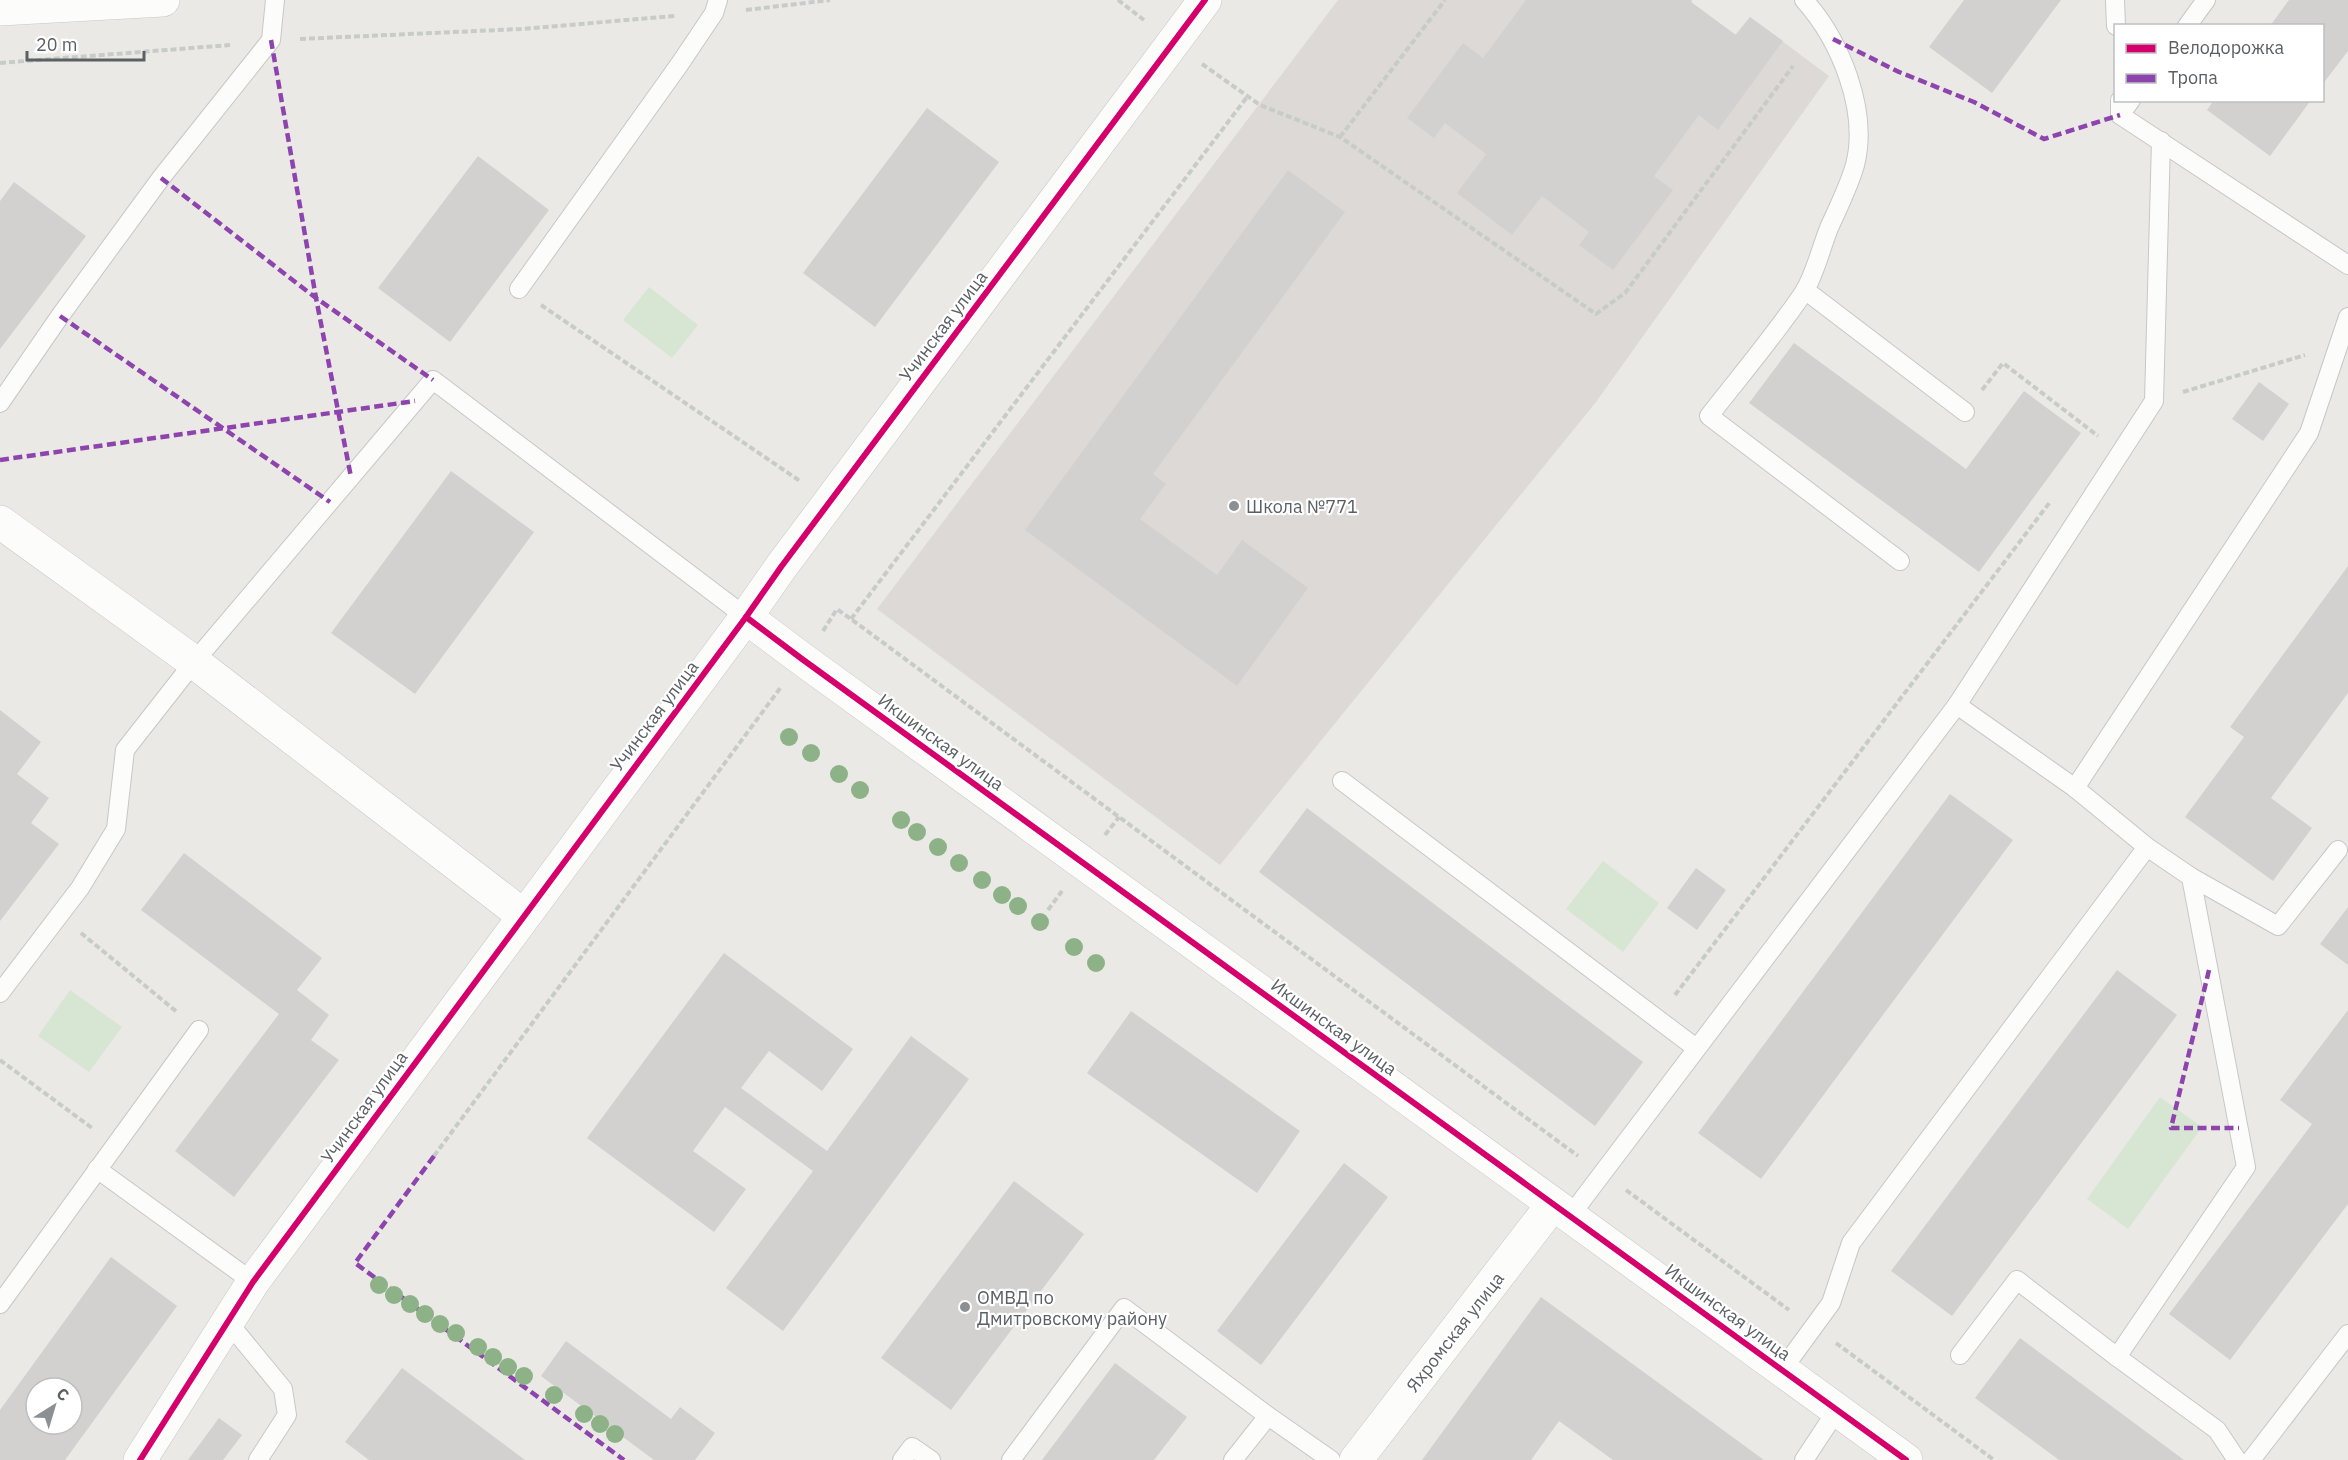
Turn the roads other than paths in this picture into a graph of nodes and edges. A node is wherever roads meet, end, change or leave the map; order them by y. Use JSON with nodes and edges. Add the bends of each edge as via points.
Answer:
{"nodes":[{"id":1,"x":164,"y":0,"type":"edge"},
{"id":2,"x":275,"y":0,"type":"edge"},
{"id":3,"x":1205,"y":0,"type":"edge"},
{"id":4,"x":1804,"y":0,"type":"edge"},
{"id":5,"x":2115,"y":0,"type":"edge"},
{"id":6,"x":2206,"y":0,"type":"edge"},
{"id":7,"x":716,"y":6,"type":"edge"},
{"id":8,"x":0,"y":9,"type":"edge"},
{"id":9,"x":2116,"y":24,"type":"edge"},
{"id":10,"x":2188,"y":24,"type":"edge"},
{"id":11,"x":2124,"y":105,"type":"edge"},
{"id":12,"x":2161,"y":141,"type":"junction"},
{"id":13,"x":2348,"y":265,"type":"edge"},
{"id":14,"x":519,"y":289,"type":"road end"},
{"id":15,"x":1805,"y":290,"type":"junction"},
{"id":16,"x":2348,"y":317,"type":"edge"},
{"id":17,"x":0,"y":403,"type":"edge"},
{"id":18,"x":1965,"y":412,"type":"road end"},
{"id":19,"x":0,"y":522,"type":"edge"},
{"id":20,"x":1900,"y":561,"type":"dead end"},
{"id":21,"x":746,"y":617,"type":"junction"},
{"id":22,"x":194,"y":662,"type":"junction"},
{"id":23,"x":1957,"y":705,"type":"junction"},
{"id":24,"x":1342,"y":781,"type":"dead end"},
{"id":25,"x":2075,"y":788,"type":"junction"},
{"id":26,"x":2147,"y":847,"type":"junction"},
{"id":27,"x":2338,"y":850,"type":"dead end"},
{"id":28,"x":2191,"y":877,"type":"junction"},
{"id":29,"x":524,"y":916,"type":"junction"},
{"id":30,"x":0,"y":993,"type":"edge"},
{"id":31,"x":199,"y":1030,"type":"road end"},
{"id":32,"x":1696,"y":1048,"type":"junction"},
{"id":33,"x":97,"y":1169,"type":"junction"},
{"id":34,"x":1561,"y":1210,"type":"junction"},
{"id":35,"x":253,"y":1282,"type":"junction"},
{"id":36,"x":0,"y":1304,"type":"edge"},
{"id":37,"x":228,"y":1322,"type":"junction"},
{"id":38,"x":2348,"y":1334,"type":"edge"},
{"id":39,"x":1960,"y":1355,"type":"dead end"},
{"id":40,"x":2117,"y":1357,"type":"junction"},
{"id":41,"x":1782,"y":1370,"type":"junction"},
{"id":42,"x":1837,"y":1410,"type":"junction"},
{"id":43,"x":1268,"y":1416,"type":"junction"},
{"id":44,"x":140,"y":1460,"type":"edge"},
{"id":45,"x":258,"y":1460,"type":"edge"},
{"id":46,"x":902,"y":1460,"type":"edge"},
{"id":47,"x":931,"y":1460,"type":"edge"},
{"id":48,"x":1011,"y":1460,"type":"edge"},
{"id":49,"x":1233,"y":1460,"type":"edge"},
{"id":50,"x":1331,"y":1460,"type":"edge"},
{"id":51,"x":1356,"y":1460,"type":"edge"},
{"id":52,"x":1804,"y":1460,"type":"edge"},
{"id":53,"x":1906,"y":1460,"type":"edge"},
{"id":54,"x":2237,"y":1460,"type":"edge"},
{"id":55,"x":2251,"y":1460,"type":"edge"}],
"edges":[{"from":1,"to":8,"type":"street"},
{"from":2,"to":17,"type":"lane","via":[[272,40],[161,178]]},
{"from":3,"to":21,"type":"street","name":"Учинская улица"},
{"from":4,"to":15,"type":"lane","via":[[1833,39],[1848,75],[1857,130],[1855,164]]},
{"from":5,"to":9,"type":"lane"},
{"from":6,"to":10,"type":"lane"},
{"from":7,"to":14,"type":"lane","via":[[679,65]]},
{"from":11,"to":12,"type":"lane"},
{"from":12,"to":13,"type":"lane"},
{"from":12,"to":23,"type":"lane","via":[[2154,401]]},
{"from":15,"to":18,"type":"lane"},
{"from":15,"to":20,"type":"lane","via":[[1710,416]]},
{"from":16,"to":25,"type":"lane","via":[[2309,433]]},
{"from":19,"to":22,"type":"street"},
{"from":21,"to":22,"type":"lane","via":[[433,380]]},
{"from":21,"to":29,"type":"street","name":"Учинская улица"},
{"from":21,"to":34,"type":"street","name":"Икшинская улица"},
{"from":22,"to":29,"type":"street"},
{"from":22,"to":30,"type":"lane","via":[[125,750],[116,829],[80,888]]},
{"from":23,"to":25,"type":"lane"},
{"from":23,"to":32,"type":"lane"},
{"from":24,"to":32,"type":"lane"},
{"from":25,"to":26,"type":"lane"},
{"from":26,"to":28,"type":"lane"},
{"from":26,"to":41,"type":"lane","via":[[1851,1243],[1831,1303]]},
{"from":27,"to":28,"type":"lane","via":[[2278,926]]},
{"from":28,"to":40,"type":"lane","via":[[2246,1167]]},
{"from":29,"to":35,"type":"street","name":"Учинская улица"},
{"from":31,"to":33,"type":"lane"},
{"from":32,"to":34,"type":"lane"},
{"from":33,"to":35,"type":"lane"},
{"from":33,"to":36,"type":"lane"},
{"from":34,"to":41,"type":"street","name":"Икшинская улица"},
{"from":34,"to":51,"type":"street","name":"Яхромская улица"},
{"from":35,"to":37,"type":"street","name":"Учинская улица"},
{"from":37,"to":44,"type":"street","name":"Учинская улица"},
{"from":37,"to":45,"type":"lane","via":[[283,1389],[287,1416]]},
{"from":38,"to":55,"type":"lane"},
{"from":39,"to":40,"type":"lane","via":[[2017,1280]]},
{"from":40,"to":54,"type":"lane","via":[[2217,1430]]},
{"from":41,"to":42,"type":"street","name":"Икшинская улица"},
{"from":42,"to":52,"type":"lane"},
{"from":42,"to":53,"type":"street","name":"Икшинская улица"},
{"from":43,"to":48,"type":"lane","via":[[1125,1308]]},
{"from":43,"to":49,"type":"lane"},
{"from":43,"to":50,"type":"lane"},
{"from":46,"to":47,"type":"lane","via":[[912,1447]]}]}
